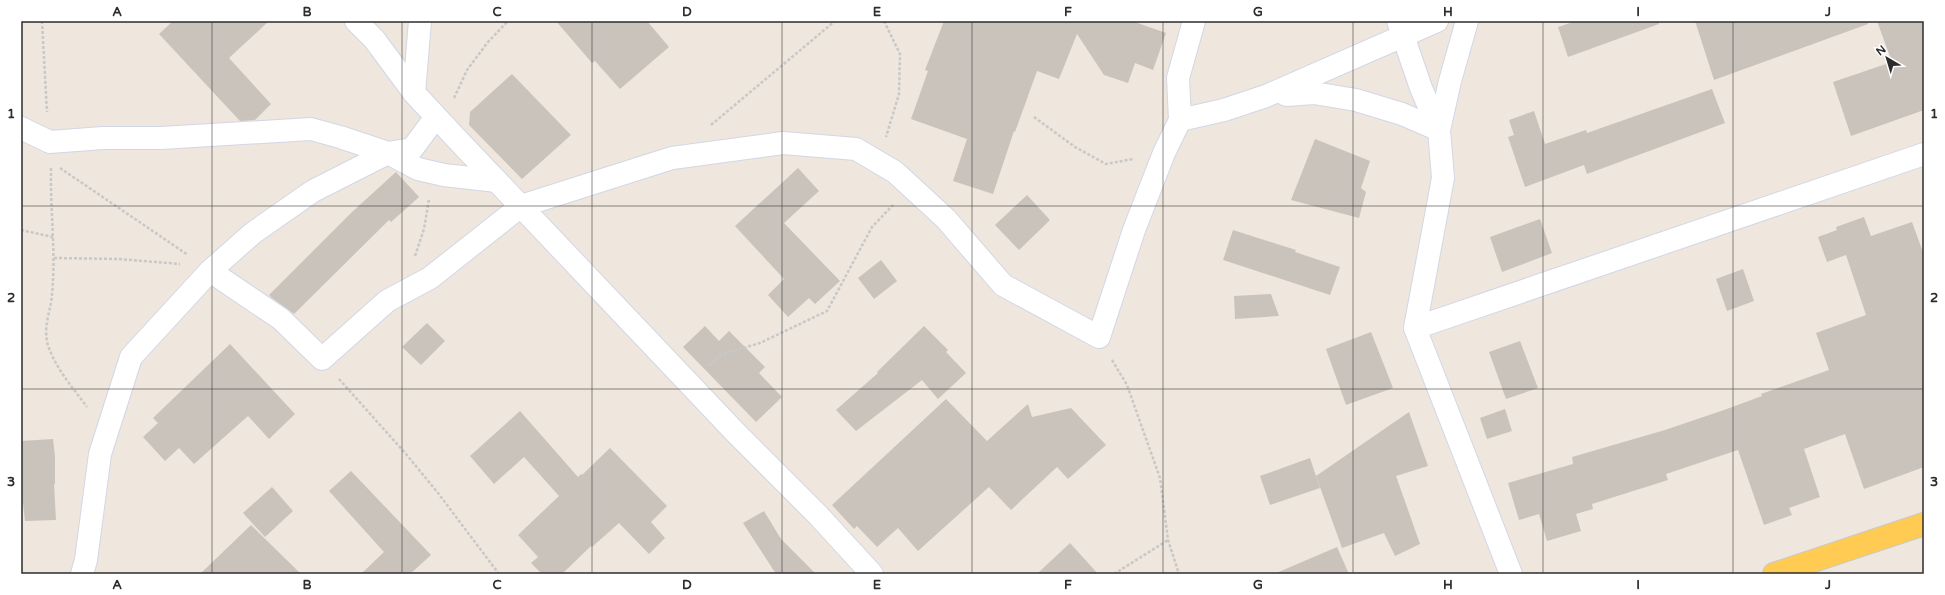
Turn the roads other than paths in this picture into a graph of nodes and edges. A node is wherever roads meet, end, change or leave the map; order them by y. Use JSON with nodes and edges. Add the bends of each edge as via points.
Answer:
{"nodes":[{"id":1,"x":356,"y":21,"type":"edge"},
{"id":2,"x":420,"y":21,"type":"edge"},
{"id":3,"x":1194,"y":21,"type":"edge"},
{"id":4,"x":1436,"y":21,"type":"edge"},
{"id":5,"x":1466,"y":21,"type":"edge"},
{"id":6,"x":1401,"y":28,"type":"edge"},
{"id":7,"x":414,"y":93,"type":"junction"},
{"id":8,"x":1266,"y":96,"type":"junction"},
{"id":9,"x":436,"y":117,"type":"junction"},
{"id":10,"x":1180,"y":120,"type":"junction"},
{"id":11,"x":21,"y":128,"type":"edge"},
{"id":12,"x":1439,"y":130,"type":"junction"},
{"id":13,"x":388,"y":153,"type":"junction"},
{"id":14,"x":1924,"y":154,"type":"edge"},
{"id":15,"x":497,"y":181,"type":"junction"},
{"id":16,"x":521,"y":206,"type":"junction"},
{"id":17,"x":210,"y":271,"type":"junction"},
{"id":18,"x":1416,"y":328,"type":"junction"},
{"id":19,"x":1924,"y":524,"type":"edge"},
{"id":20,"x":87,"y":569,"type":"edge"},
{"id":21,"x":1781,"y":573,"type":"edge"},
{"id":22,"x":872,"y":574,"type":"edge"},
{"id":23,"x":1511,"y":574,"type":"edge"}],
"edges":[{"from":1,"to":7,"type":"street","via":[[374,39]]},
{"from":2,"to":7,"type":"street"},
{"from":3,"to":10,"type":"street","via":[[1178,78]]},
{"from":4,"to":6,"type":"street"},
{"from":5,"to":12,"type":"street"},
{"from":6,"to":8,"type":"street","via":[[1337,67]]},
{"from":6,"to":12,"type":"street","via":[[1421,88]]},
{"from":7,"to":9,"type":"street"},
{"from":8,"to":10,"type":"street","via":[[1224,110]]},
{"from":8,"to":12,"type":"street","via":[[1314,93],[1356,100],[1402,114]]},
{"from":9,"to":13,"type":"street","via":[[412,149]]},
{"from":9,"to":15,"type":"street"},
{"from":10,"to":16,"type":"street","via":[[1164,153],[1134,230],[1099,337],[1003,285],[946,219],[916,191],[895,172],[856,149],[783,143],[672,158]]},
{"from":11,"to":13,"type":"street","via":[[51,150],[103,138],[161,138],[311,129]]},
{"from":12,"to":18,"type":"street","via":[[1443,178]]},
{"from":13,"to":15,"type":"street","via":[[418,169],[444,175]]},
{"from":13,"to":17,"type":"street","via":[[313,191],[253,233]]},
{"from":14,"to":18,"type":"street"},
{"from":15,"to":16,"type":"street"},
{"from":16,"to":17,"type":"street","via":[[430,278],[387,301],[322,359],[281,319]]},
{"from":16,"to":22,"type":"street"},
{"from":17,"to":20,"type":"street","via":[[132,357],[100,454]]},
{"from":18,"to":23,"type":"street"},
{"from":19,"to":21,"type":"main road"}]}
